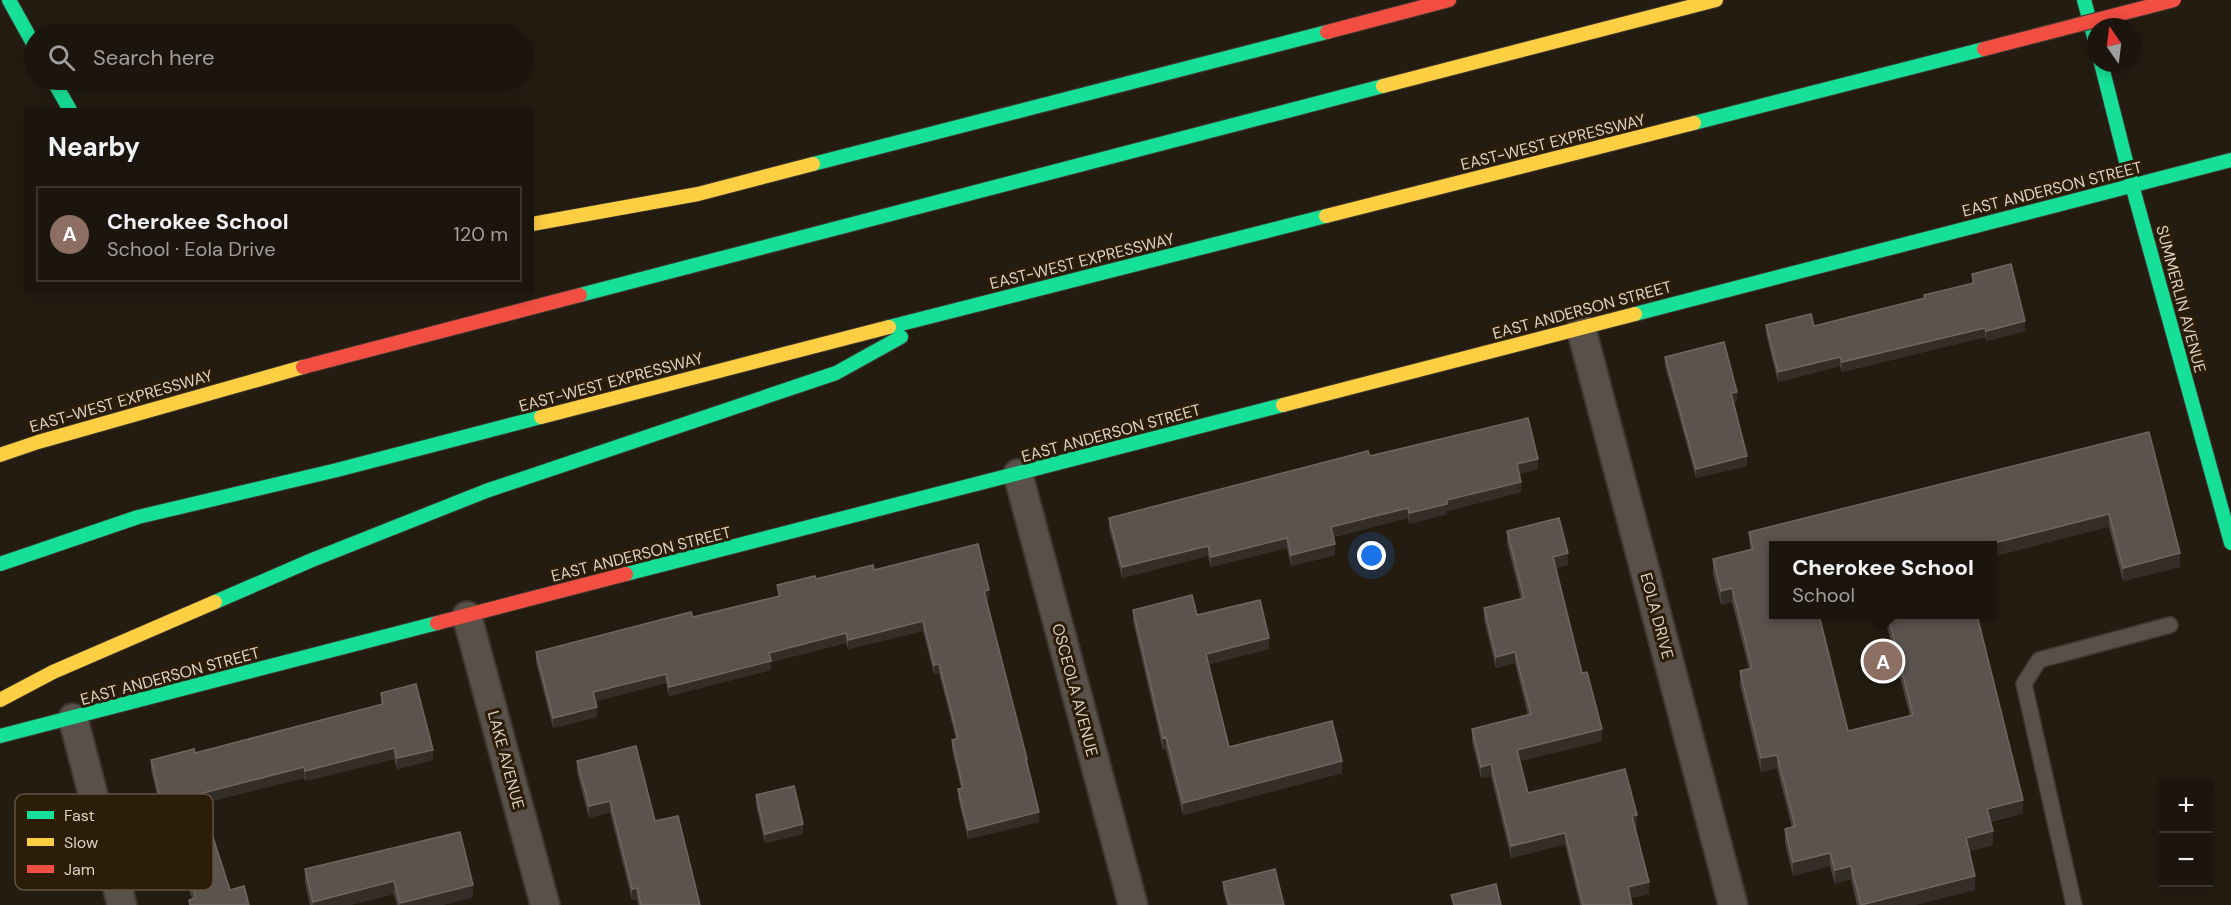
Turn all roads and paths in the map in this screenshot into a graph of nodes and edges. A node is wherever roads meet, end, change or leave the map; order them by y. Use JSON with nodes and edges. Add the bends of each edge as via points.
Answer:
{"nodes":[{"id":1,"x":9,"y":0,"type":"edge"},
{"id":2,"x":1449,"y":0,"type":"edge"},
{"id":3,"x":1716,"y":0,"type":"edge"},
{"id":4,"x":2084,"y":0,"type":"edge"},
{"id":5,"x":2174,"y":0,"type":"edge"},
{"id":6,"x":2089,"y":18,"type":"edge"},
{"id":7,"x":24,"y":27,"type":"edge"},
{"id":8,"x":2103,"y":72,"type":"edge"},
{"id":9,"x":59,"y":90,"type":"edge"},
{"id":10,"x":69,"y":108,"type":"edge"},
{"id":11,"x":2231,"y":160,"type":"edge"},
{"id":12,"x":2132,"y":185,"type":"junction"},
{"id":13,"x":534,"y":224,"type":"edge"},
{"id":14,"x":944,"y":313,"type":"junction"},
{"id":15,"x":1581,"y":328,"type":"junction"},
{"id":16,"x":0,"y":455,"type":"edge"},
{"id":17,"x":1018,"y":474,"type":"junction"},
{"id":18,"x":2231,"y":543,"type":"edge"},
{"id":19,"x":0,"y":564,"type":"edge"},
{"id":20,"x":467,"y":616,"type":"junction"},
{"id":21,"x":2170,"y":625,"type":"dead end"},
{"id":22,"x":0,"y":700,"type":"edge"},
{"id":23,"x":73,"y":718,"type":"junction"},
{"id":24,"x":0,"y":736,"type":"edge"},
{"id":25,"x":93,"y":794,"type":"edge"},
{"id":26,"x":118,"y":890,"type":"edge"},
{"id":27,"x":122,"y":905,"type":"edge"},
{"id":28,"x":545,"y":905,"type":"edge"},
{"id":29,"x":1133,"y":905,"type":"edge"},
{"id":30,"x":1733,"y":905,"type":"edge"},
{"id":31,"x":2074,"y":905,"type":"edge"}],
"edges":[{"from":1,"to":7,"type":"main road"},
{"from":2,"to":13,"type":"main road","via":[[698,194]]},
{"from":3,"to":16,"type":"main road","name":"EAST-WEST EXPRESSWAY","via":[[284,372]]},
{"from":4,"to":6,"type":"main road"},
{"from":5,"to":14,"type":"main road","name":"EAST-WEST EXPRESSWAY","bridge":true},
{"from":8,"to":12,"type":"main road","name":"SUMMERLIN AVENUE"},
{"from":9,"to":10,"type":"main road"},
{"from":11,"to":12,"type":"main road","name":"EAST ANDERSON STREET"},
{"from":12,"to":15,"type":"main road","name":"EAST ANDERSON STREET"},
{"from":12,"to":18,"type":"main road","name":"SUMMERLIN AVENUE"},
{"from":14,"to":19,"type":"main road","name":"EAST-WEST EXPRESSWAY","via":[[337,470],[138,517]]},
{"from":14,"to":22,"type":"main road","via":[[836,373],[486,491],[312,560],[53,672]]},
{"from":15,"to":17,"type":"main road","name":"EAST ANDERSON STREET"},
{"from":15,"to":30,"type":"street","name":"EOLA DRIVE"},
{"from":17,"to":20,"type":"main road","name":"EAST ANDERSON STREET"},
{"from":17,"to":29,"type":"street","name":"OSCEOLA AVENUE"},
{"from":20,"to":23,"type":"main road","name":"EAST ANDERSON STREET"},
{"from":20,"to":28,"type":"street","name":"LAKE AVENUE"},
{"from":21,"to":31,"type":"lane","via":[[2039,660],[2024,684]]},
{"from":23,"to":24,"type":"main road","name":"EAST ANDERSON STREET"},
{"from":23,"to":25,"type":"street"},
{"from":26,"to":27,"type":"street"}]}
